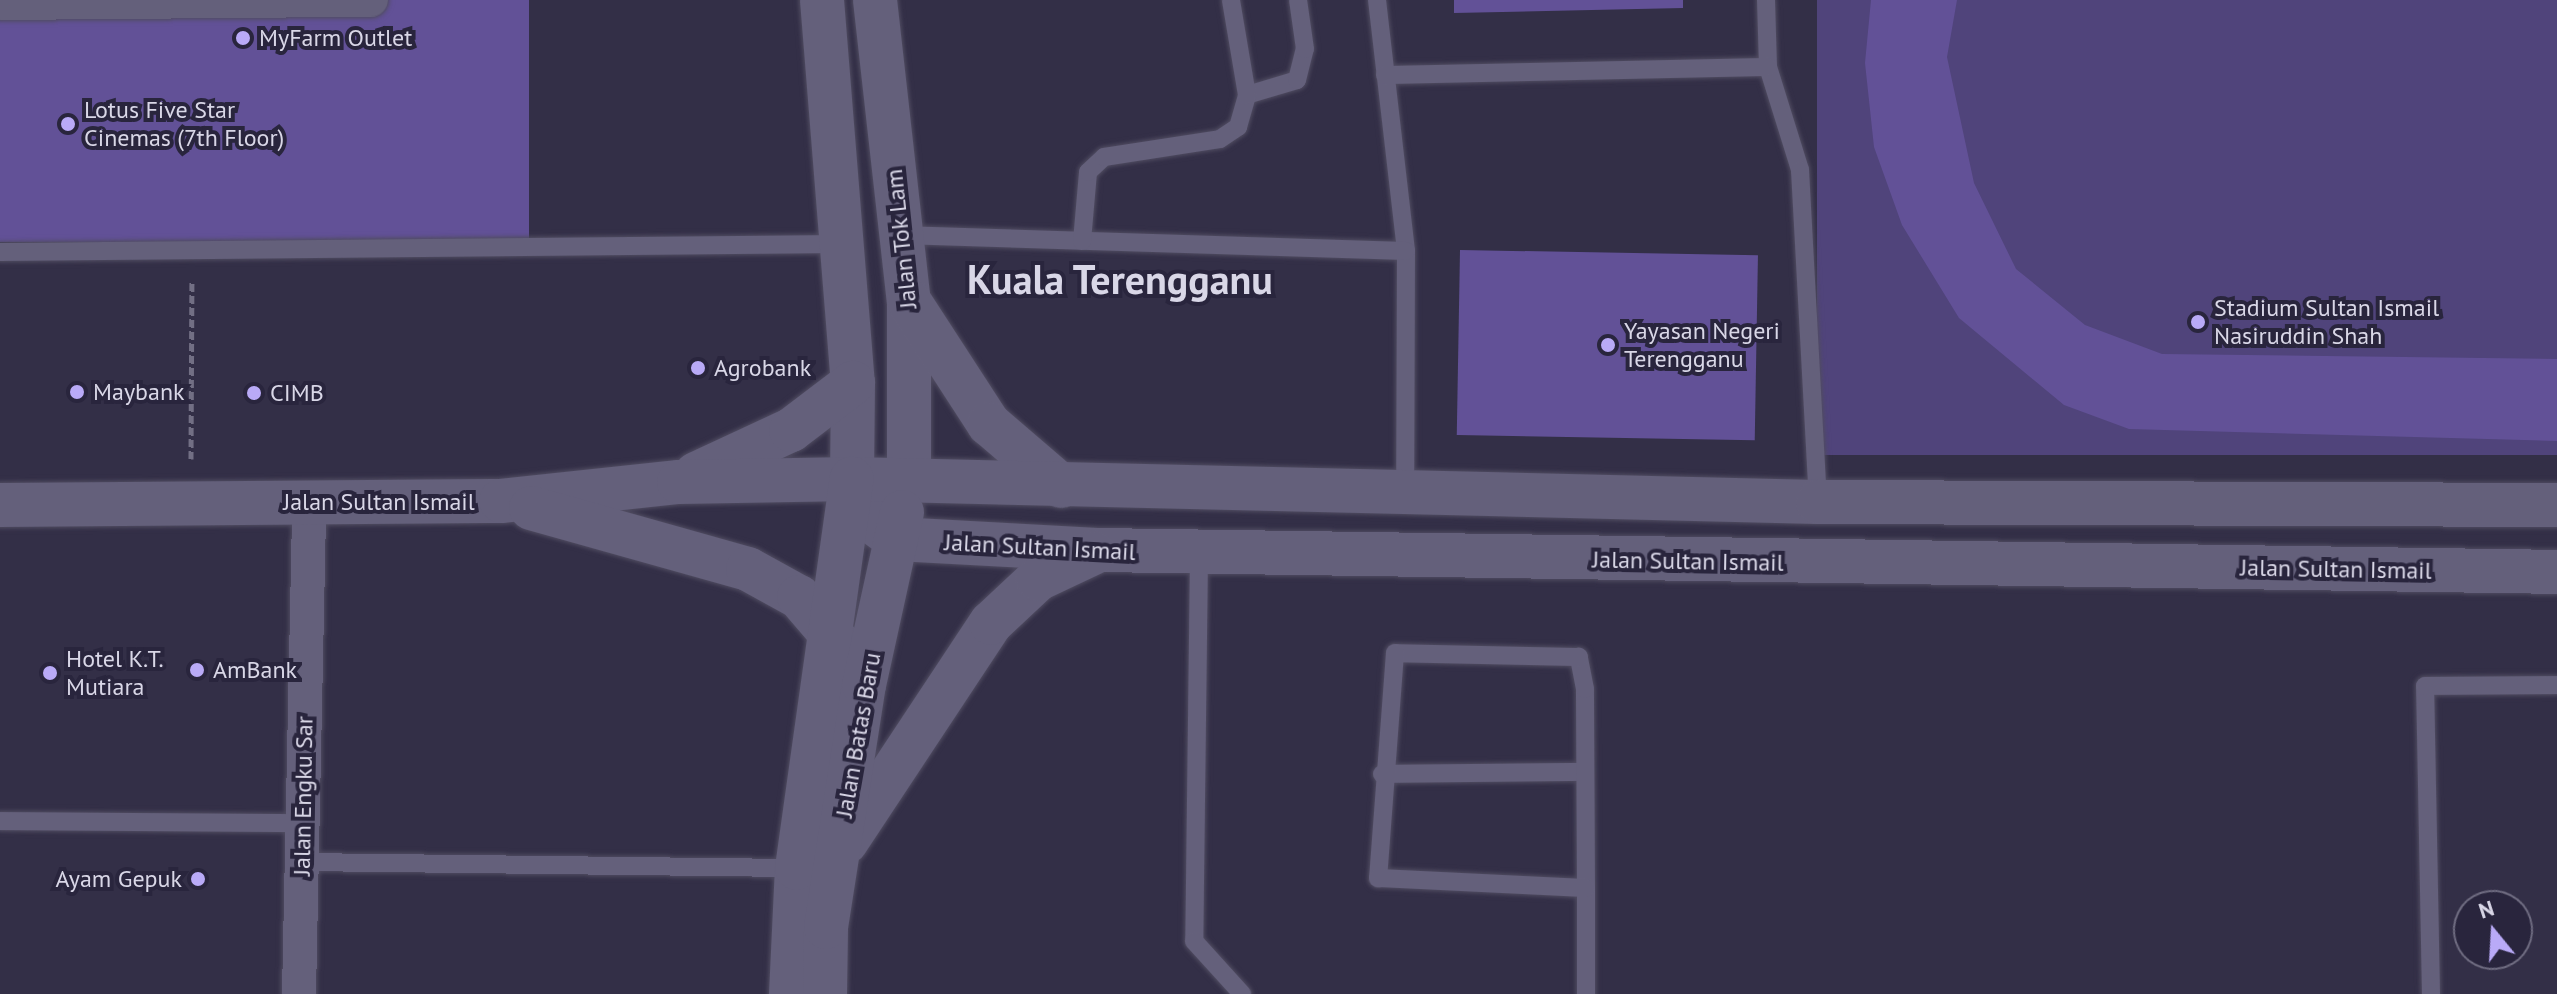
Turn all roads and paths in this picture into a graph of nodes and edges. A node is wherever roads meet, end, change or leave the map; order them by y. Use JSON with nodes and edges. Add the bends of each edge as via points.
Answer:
{"nodes":[{"id":1,"x":371,"y":0,"type":"edge"},
{"id":2,"x":822,"y":0,"type":"edge"},
{"id":3,"x":875,"y":0,"type":"edge"},
{"id":4,"x":1231,"y":0,"type":"edge"},
{"id":5,"x":1298,"y":0,"type":"edge"},
{"id":6,"x":1377,"y":0,"type":"edge"},
{"id":7,"x":1766,"y":0,"type":"edge"},
{"id":8,"x":194,"y":1,"type":"edge"},
{"id":9,"x":0,"y":3,"type":"edge"},
{"id":10,"x":1768,"y":67,"type":"junction"},
{"id":11,"x":1385,"y":75,"type":"junction"},
{"id":12,"x":1247,"y":95,"type":"junction"},
{"id":13,"x":901,"y":235,"type":"junction"},
{"id":14,"x":1082,"y":241,"type":"junction"},
{"id":15,"x":843,"y":243,"type":"junction"},
{"id":16,"x":1406,"y":251,"type":"junction"},
{"id":17,"x":0,"y":252,"type":"edge"},
{"id":18,"x":192,"y":253,"type":"junction"},
{"id":19,"x":909,"y":301,"type":"junction"},
{"id":20,"x":853,"y":383,"type":"junction"},
{"id":21,"x":852,"y":479,"type":"junction"},
{"id":22,"x":909,"y":479,"type":"junction"},
{"id":23,"x":679,"y":482,"type":"junction"},
{"id":24,"x":1061,"y":486,"type":"junction"},
{"id":25,"x":1404,"y":495,"type":"junction"},
{"id":26,"x":501,"y":501,"type":"junction"},
{"id":27,"x":1818,"y":502,"type":"junction"},
{"id":28,"x":309,"y":503,"type":"junction"},
{"id":29,"x":191,"y":504,"type":"junction"},
{"id":30,"x":0,"y":505,"type":"edge"},
{"id":31,"x":2557,"y":505,"type":"edge"},
{"id":32,"x":896,"y":539,"type":"junction"},
{"id":33,"x":1098,"y":550,"type":"junction"},
{"id":34,"x":1199,"y":555,"type":"junction"},
{"id":35,"x":2557,"y":572,"type":"edge"},
{"id":36,"x":831,"y":628,"type":"junction"},
{"id":37,"x":864,"y":685,"type":"junction"},
{"id":38,"x":2557,"y":685,"type":"edge"},
{"id":39,"x":1585,"y":772,"type":"junction"},
{"id":40,"x":1382,"y":774,"type":"junction"},
{"id":41,"x":0,"y":821,"type":"edge"},
{"id":42,"x":303,"y":823,"type":"junction"},
{"id":43,"x":301,"y":862,"type":"junction"},
{"id":44,"x":818,"y":862,"type":"junction"},
{"id":45,"x":1586,"y":888,"type":"junction"},
{"id":46,"x":299,"y":994,"type":"edge"},
{"id":47,"x":791,"y":994,"type":"edge"},
{"id":48,"x":825,"y":994,"type":"edge"},
{"id":49,"x":1242,"y":994,"type":"edge"},
{"id":50,"x":1586,"y":994,"type":"edge"},
{"id":51,"x":2431,"y":994,"type":"edge"}],
"edges":[{"from":1,"to":8,"type":"street"},
{"from":2,"to":15,"type":"main road"},
{"from":3,"to":13,"type":"main road","name":"Jalan Tok Lam"},
{"from":4,"to":12,"type":"lane"},
{"from":5,"to":12,"type":"lane","via":[[1305,49],[1297,80]]},
{"from":6,"to":11,"type":"lane"},
{"from":7,"to":10,"type":"lane"},
{"from":8,"to":9,"type":"street"},
{"from":10,"to":11,"type":"lane"},
{"from":10,"to":27,"type":"lane","via":[[1800,170]]},
{"from":11,"to":16,"type":"lane"},
{"from":12,"to":14,"type":"lane","via":[[1238,127],[1220,139],[1104,157],[1088,172]]},
{"from":13,"to":14,"type":"lane"},
{"from":13,"to":19,"type":"main road","name":"Jalan Tok Lam"},
{"from":14,"to":16,"type":"lane"},
{"from":15,"to":18,"type":"lane"},
{"from":15,"to":20,"type":"main road"},
{"from":16,"to":25,"type":"lane"},
{"from":17,"to":18,"type":"lane"},
{"from":18,"to":29,"type":"path"},
{"from":19,"to":22,"type":"main road","name":"Jalan Tok Lam"},
{"from":19,"to":24,"type":"main road","via":[[989,424]]},
{"from":20,"to":21,"type":"main road"},
{"from":20,"to":23,"type":"main road","via":[[791,430]]},
{"from":21,"to":22,"type":"main road","name":"Jalan Sultan Ismail"},
{"from":21,"to":23,"type":"main road","name":"Jalan Sultan Ismail"},
{"from":21,"to":32,"type":"main road","via":[[871,521]]},
{"from":21,"to":36,"type":"main road","name":"Jalan Batas Baru"},
{"from":22,"to":24,"type":"main road","name":"Jalan Sultan Ismail"},
{"from":22,"to":32,"type":"main road","name":"Jalan Batas Baru"},
{"from":23,"to":26,"type":"main road","name":"Jalan Sultan Ismail"},
{"from":24,"to":25,"type":"main road","name":"Jalan Sultan Ismail"},
{"from":25,"to":27,"type":"main road","name":"Jalan Sultan Ismail"},
{"from":26,"to":28,"type":"main road","name":"Jalan Sultan Ismail"},
{"from":26,"to":36,"type":"main road","via":[[748,569],[799,597]]},
{"from":27,"to":31,"type":"main road","name":"Jalan Sultan Ismail"},
{"from":28,"to":29,"type":"main road","name":"Jalan Sultan Ismail"},
{"from":28,"to":42,"type":"street","name":"Jalan Engku Sar"},
{"from":29,"to":30,"type":"main road","name":"Jalan Sultan Ismail"},
{"from":32,"to":33,"type":"main road","name":"Jalan Sultan Ismail"},
{"from":32,"to":37,"type":"main road","name":"Jalan Batas Baru"},
{"from":33,"to":34,"type":"main road","name":"Jalan Sultan Ismail"},
{"from":33,"to":44,"type":"main road","via":[[1038,579],[991,623]]},
{"from":34,"to":35,"type":"main road","name":"Jalan Sultan Ismail"},
{"from":34,"to":49,"type":"lane","via":[[1194,941]]},
{"from":36,"to":37,"type":"main road"},
{"from":36,"to":44,"type":"main road","name":"Jalan Batas Baru"},
{"from":37,"to":44,"type":"main road","name":"Jalan Batas Baru"},
{"from":38,"to":51,"type":"lane","via":[[2425,686]]},
{"from":39,"to":40,"type":"lane"},
{"from":39,"to":40,"type":"lane","via":[[1579,657],[1395,653]]},
{"from":39,"to":45,"type":"lane"},
{"from":40,"to":45,"type":"lane","via":[[1378,878]]},
{"from":41,"to":42,"type":"lane"},
{"from":42,"to":43,"type":"street","name":"Jalan Engku Sar"},
{"from":43,"to":44,"type":"lane"},
{"from":43,"to":46,"type":"street","name":"Jalan Engku Sar"},
{"from":44,"to":47,"type":"main road","name":"Jalan Batas Baru"},
{"from":44,"to":48,"type":"main road","name":"Jalan Batas Baru"},
{"from":45,"to":50,"type":"lane"}]}
